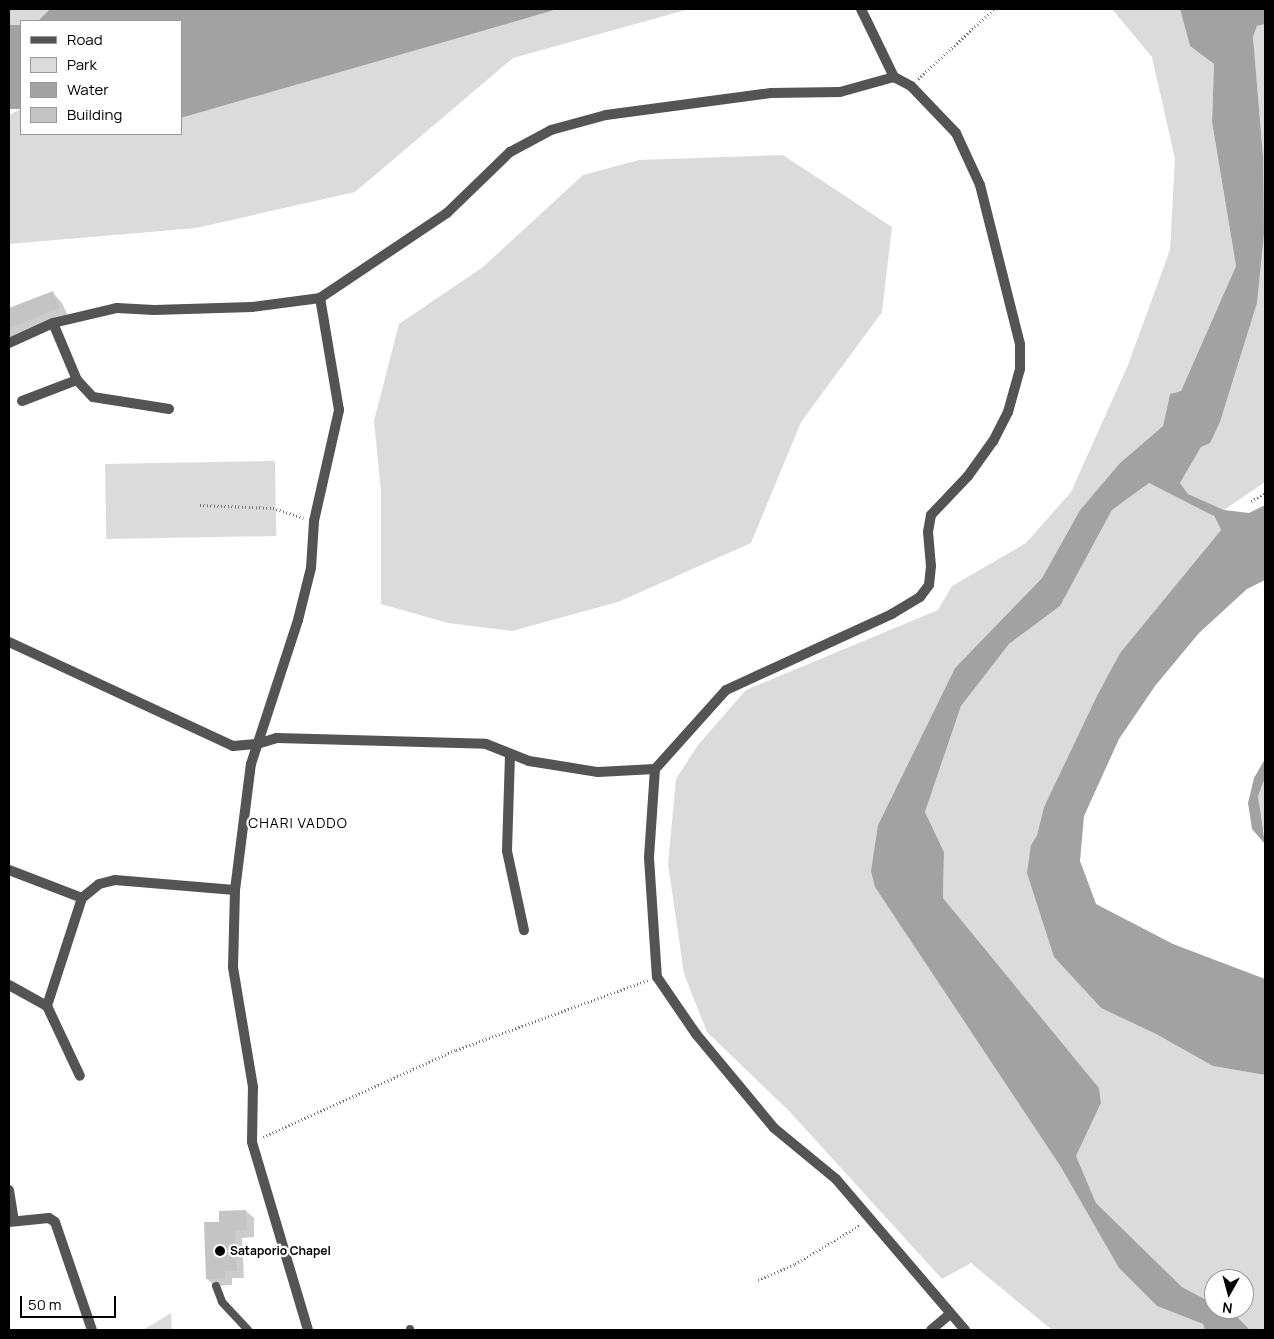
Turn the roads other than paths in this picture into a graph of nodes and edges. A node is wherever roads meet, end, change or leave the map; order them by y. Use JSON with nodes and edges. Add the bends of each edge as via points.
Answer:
{"nodes":[{"id":1,"x":861,"y":9,"type":"edge"},
{"id":2,"x":894,"y":77,"type":"junction"},
{"id":3,"x":320,"y":298,"type":"junction"},
{"id":4,"x":54,"y":322,"type":"junction"},
{"id":5,"x":9,"y":343,"type":"edge"},
{"id":6,"x":77,"y":380,"type":"junction"},
{"id":7,"x":22,"y":401,"type":"dead end"},
{"id":8,"x":169,"y":409,"type":"dead end"},
{"id":9,"x":9,"y":642,"type":"edge"},
{"id":10,"x":257,"y":744,"type":"junction"},
{"id":11,"x":510,"y":755,"type":"junction"},
{"id":12,"x":655,"y":768,"type":"junction"},
{"id":13,"x":9,"y":870,"type":"edge"},
{"id":14,"x":235,"y":890,"type":"junction"},
{"id":15,"x":82,"y":898,"type":"junction"},
{"id":16,"x":524,"y":930,"type":"dead end"},
{"id":17,"x":9,"y":984,"type":"edge"},
{"id":18,"x":47,"y":1006,"type":"junction"},
{"id":19,"x":80,"y":1076,"type":"dead end"},
{"id":20,"x":9,"y":1190,"type":"edge"},
{"id":21,"x":11,"y":1221,"type":"edge"},
{"id":22,"x":216,"y":1286,"type":"dead end"},
{"id":23,"x":950,"y":1314,"type":"junction"},
{"id":24,"x":92,"y":1330,"type":"edge"},
{"id":25,"x":248,"y":1330,"type":"edge"},
{"id":26,"x":308,"y":1330,"type":"edge"},
{"id":27,"x":931,"y":1330,"type":"edge"},
{"id":28,"x":965,"y":1330,"type":"edge"}],
"edges":[{"from":1,"to":2,"type":"street"},
{"from":2,"to":3,"type":"street","via":[[840,92],[771,93],[606,115],[551,130],[510,152],[447,213]]},
{"from":2,"to":12,"type":"street","via":[[911,86],[956,133],[980,185],[1020,344],[1020,369],[1008,412],[994,441],[968,476],[931,515],[928,532],[929,584],[920,597],[892,614],[726,690]]},
{"from":3,"to":4,"type":"street","via":[[252,307],[117,308]]},
{"from":3,"to":10,"type":"street","via":[[339,410],[314,521],[311,568],[298,620]]},
{"from":4,"to":5,"type":"street"},
{"from":4,"to":6,"type":"street"},
{"from":6,"to":7,"type":"street"},
{"from":6,"to":8,"type":"street","via":[[93,397]]},
{"from":9,"to":10,"type":"street","via":[[215,740],[233,746]]},
{"from":10,"to":11,"type":"street","via":[[277,738],[486,744]]},
{"from":10,"to":14,"type":"street","via":[[251,764]]},
{"from":11,"to":12,"type":"street","via":[[598,772]]},
{"from":11,"to":16,"type":"street","via":[[507,851]]},
{"from":12,"to":23,"type":"street","via":[[649,858],[657,977],[696,1034],[774,1128],[836,1179]]},
{"from":13,"to":15,"type":"street"},
{"from":14,"to":15,"type":"street","via":[[114,880],[99,884]]},
{"from":14,"to":26,"type":"street","via":[[233,967],[253,1087],[252,1142]]},
{"from":15,"to":18,"type":"street"},
{"from":17,"to":18,"type":"street"},
{"from":18,"to":19,"type":"street"},
{"from":20,"to":21,"type":"street"},
{"from":21,"to":24,"type":"street","via":[[49,1218],[59,1227]]},
{"from":22,"to":25,"type":"lane","via":[[222,1302]]},
{"from":23,"to":27,"type":"street"},
{"from":23,"to":28,"type":"street"}]}
